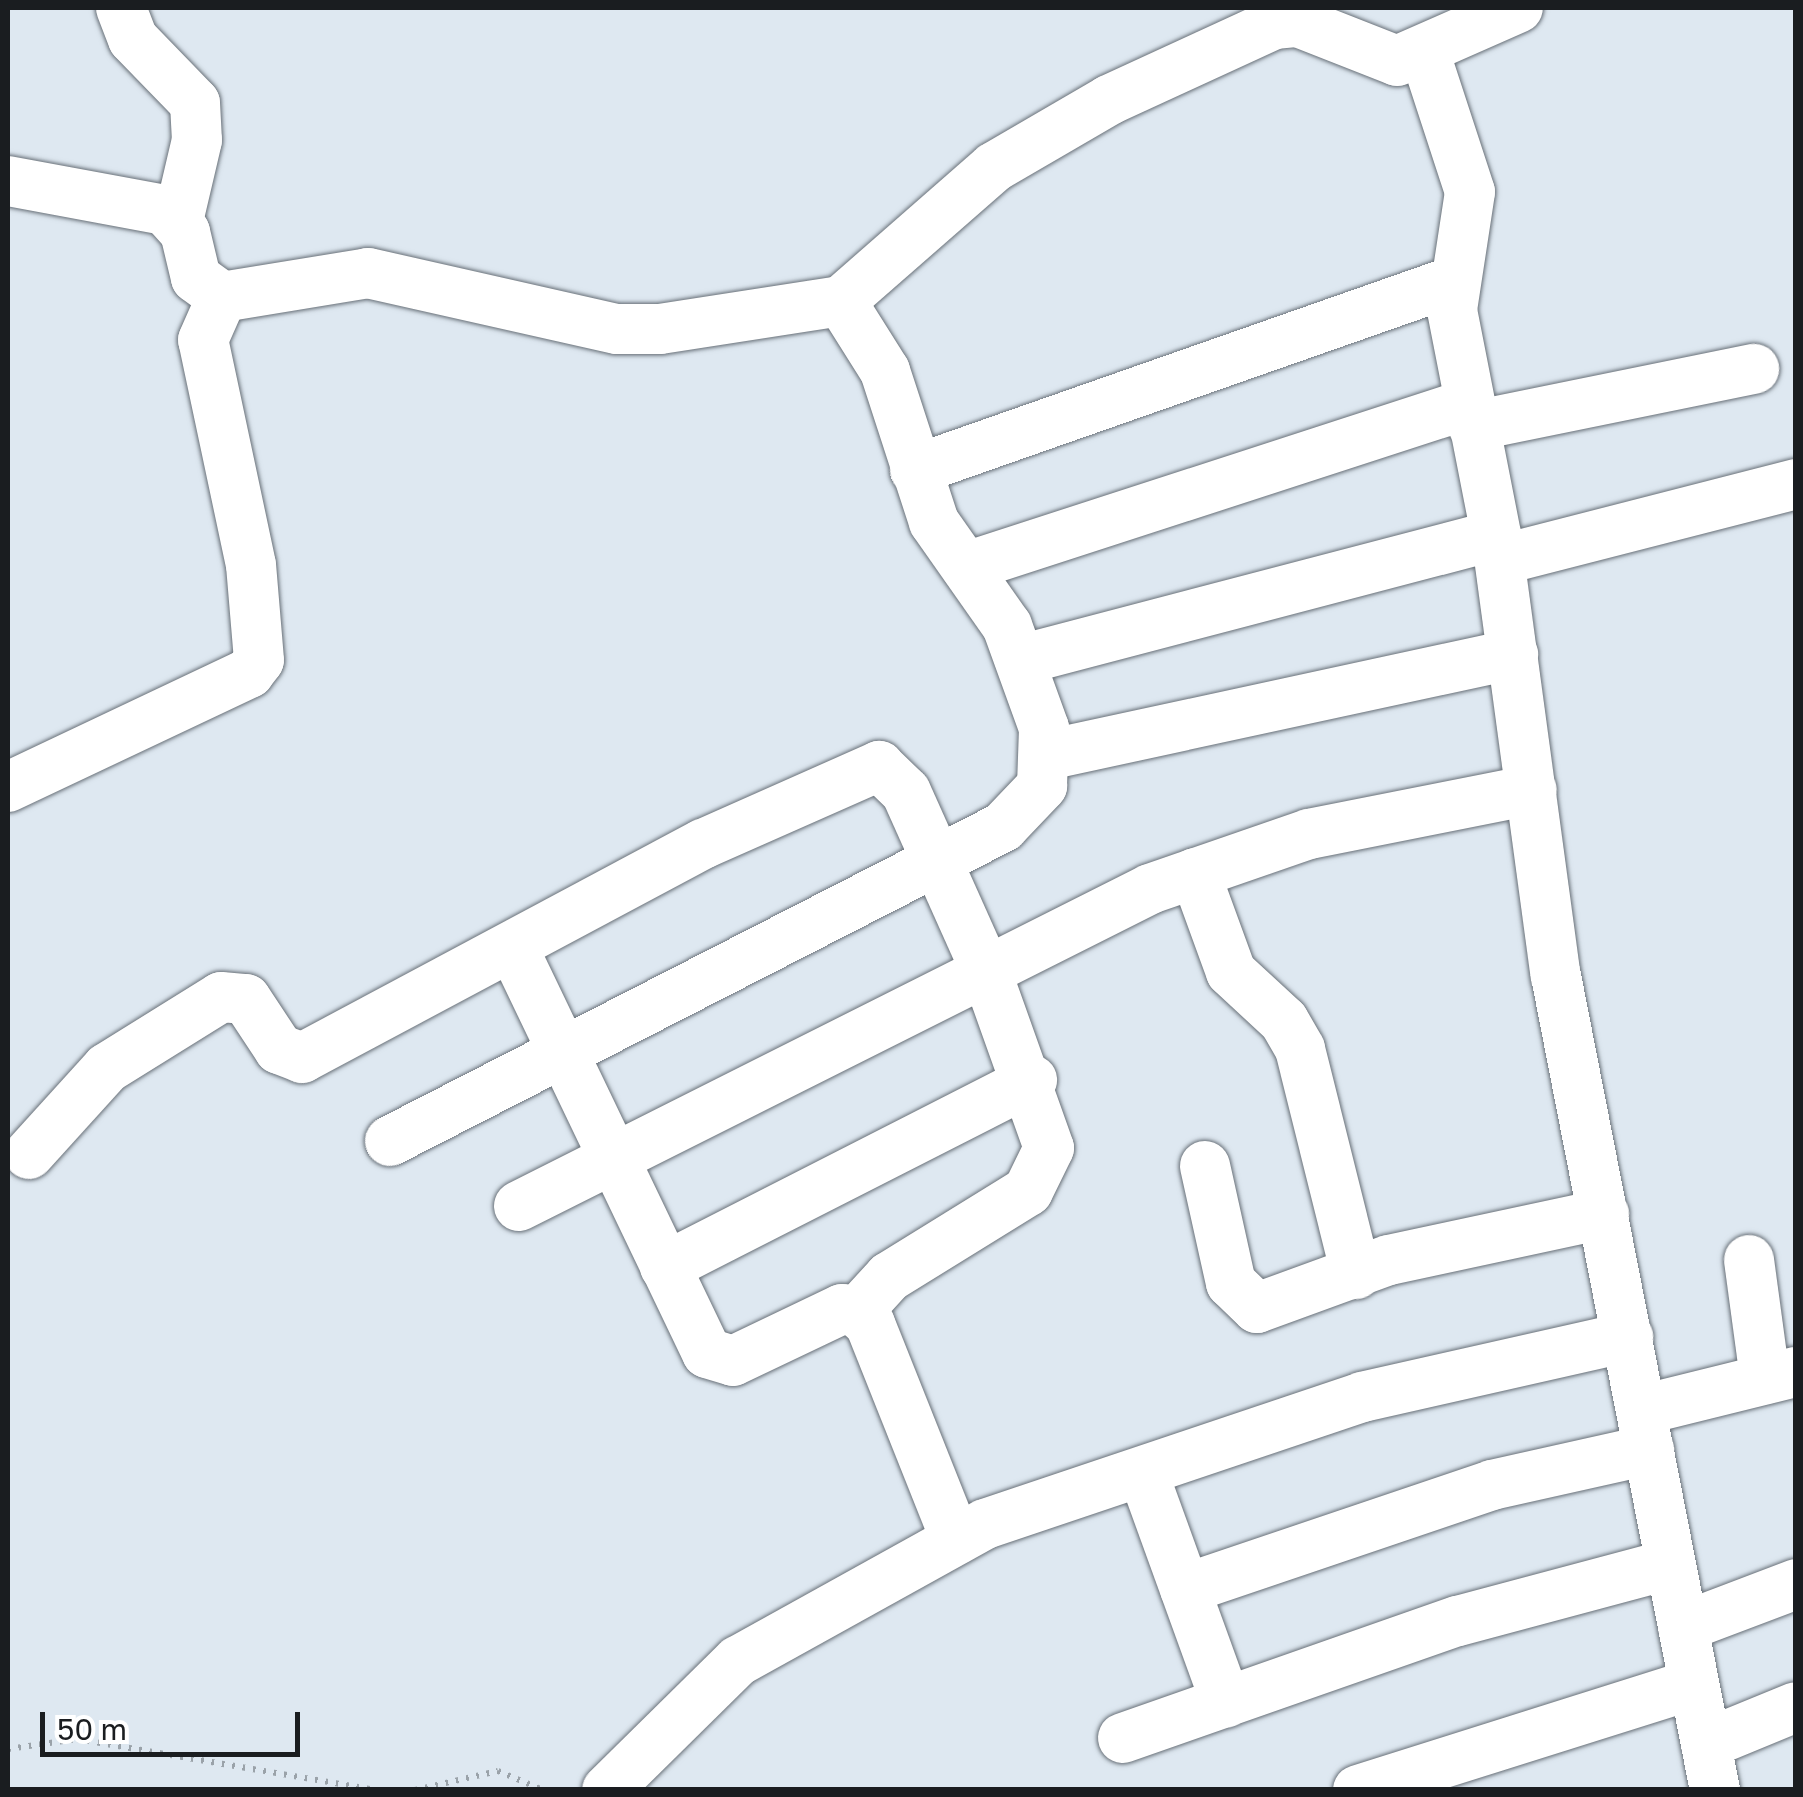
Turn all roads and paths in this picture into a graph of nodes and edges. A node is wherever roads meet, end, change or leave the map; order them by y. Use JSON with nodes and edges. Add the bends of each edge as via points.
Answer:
{"nodes":[{"id":1,"x":121,"y":8,"type":"edge"},
{"id":2,"x":1518,"y":8,"type":"edge"},
{"id":3,"x":1424,"y":51,"type":"junction"},
{"id":4,"x":8,"y":181,"type":"edge"},
{"id":5,"x":178,"y":221,"type":"junction"},
{"id":6,"x":1451,"y":282,"type":"junction"},
{"id":7,"x":222,"y":298,"type":"junction"},
{"id":8,"x":841,"y":301,"type":"junction"},
{"id":9,"x":1754,"y":370,"type":"dead end"},
{"id":10,"x":1471,"y":414,"type":"junction"},
{"id":11,"x":915,"y":470,"type":"junction"},
{"id":12,"x":1796,"y":484,"type":"edge"},
{"id":13,"x":1498,"y":547,"type":"junction"},
{"id":14,"x":966,"y":567,"type":"junction"},
{"id":15,"x":1513,"y":654,"type":"junction"},
{"id":16,"x":1020,"y":660,"type":"junction"},
{"id":17,"x":1047,"y":756,"type":"junction"},
{"id":18,"x":8,"y":787,"type":"edge"},
{"id":19,"x":1532,"y":790,"type":"junction"},
{"id":20,"x":935,"y":858,"type":"junction"},
{"id":21,"x":1195,"y":873,"type":"junction"},
{"id":22,"x":513,"y":948,"type":"junction"},
{"id":23,"x":986,"y":972,"type":"junction"},
{"id":24,"x":564,"y":1054,"type":"junction"},
{"id":25,"x":1032,"y":1080,"type":"junction"},
{"id":26,"x":390,"y":1140,"type":"dead end"},
{"id":27,"x":29,"y":1154,"type":"dead end"},
{"id":28,"x":613,"y":1158,"type":"junction"},
{"id":29,"x":1205,"y":1166,"type":"dead end"},
{"id":30,"x":519,"y":1206,"type":"dead end"},
{"id":31,"x":1604,"y":1214,"type":"junction"},
{"id":32,"x":1748,"y":1260,"type":"dead end"},
{"id":33,"x":665,"y":1267,"type":"junction"},
{"id":34,"x":1356,"y":1274,"type":"junction"},
{"id":35,"x":857,"y":1312,"type":"junction"},
{"id":36,"x":1628,"y":1337,"type":"junction"},
{"id":37,"x":1780,"y":1375,"type":"edge"},
{"id":38,"x":1645,"y":1430,"type":"junction"},
{"id":39,"x":1143,"y":1472,"type":"junction"},
{"id":40,"x":956,"y":1540,"type":"junction"},
{"id":41,"x":1670,"y":1564,"type":"junction"},
{"id":42,"x":1796,"y":1584,"type":"edge"},
{"id":43,"x":1185,"y":1588,"type":"junction"},
{"id":44,"x":1683,"y":1627,"type":"junction"},
{"id":45,"x":1694,"y":1684,"type":"junction"},
{"id":46,"x":1226,"y":1702,"type":"junction"},
{"id":47,"x":1796,"y":1707,"type":"edge"},
{"id":48,"x":1123,"y":1738,"type":"dead end"},
{"id":49,"x":8,"y":1749,"type":"edge"},
{"id":50,"x":1710,"y":1767,"type":"edge"},
{"id":51,"x":376,"y":1790,"type":"edge"},
{"id":52,"x":416,"y":1790,"type":"edge"},
{"id":53,"x":544,"y":1790,"type":"edge"},
{"id":54,"x":607,"y":1790,"type":"edge"},
{"id":55,"x":1358,"y":1790,"type":"edge"}],
"edges":[{"from":1,"to":5,"type":"street","via":[[133,39],[194,104],[197,140]]},
{"from":2,"to":3,"type":"street"},
{"from":3,"to":6,"type":"street","via":[[1470,192]]},
{"from":3,"to":8,"type":"street","via":[[1372,58],[1319,29],[1274,24],[1022,149]]},
{"from":4,"to":5,"type":"street","via":[[148,202]]},
{"from":5,"to":7,"type":"street","via":[[196,278]]},
{"from":6,"to":10,"type":"street"},
{"from":6,"to":11,"type":"street"},
{"from":7,"to":8,"type":"street","via":[[368,273],[617,330]]},
{"from":7,"to":18,"type":"street","via":[[203,340],[250,565],[259,660],[249,673]]},
{"from":8,"to":11,"type":"street","via":[[876,350]]},
{"from":9,"to":10,"type":"street"},
{"from":10,"to":13,"type":"street"},
{"from":10,"to":14,"type":"street"},
{"from":11,"to":14,"type":"street","via":[[934,522]]},
{"from":12,"to":13,"type":"street"},
{"from":13,"to":15,"type":"street"},
{"from":13,"to":16,"type":"street"},
{"from":14,"to":16,"type":"street"},
{"from":15,"to":17,"type":"street"},
{"from":15,"to":19,"type":"street"},
{"from":16,"to":17,"type":"street"},
{"from":17,"to":20,"type":"street","via":[[1028,806]]},
{"from":19,"to":21,"type":"street","via":[[1309,834]]},
{"from":19,"to":31,"type":"street","via":[[1556,976]]},
{"from":20,"to":22,"type":"street","via":[[906,792],[873,767],[704,844]]},
{"from":20,"to":23,"type":"street"},
{"from":20,"to":24,"type":"street"},
{"from":21,"to":23,"type":"street"},
{"from":21,"to":34,"type":"street","via":[[1230,972],[1284,1021],[1300,1049]]},
{"from":22,"to":24,"type":"street"},
{"from":22,"to":27,"type":"street","via":[[302,1058],[279,1050],[246,999],[221,997],[107,1068]]},
{"from":23,"to":25,"type":"street"},
{"from":23,"to":28,"type":"street"},
{"from":24,"to":26,"type":"street"},
{"from":24,"to":28,"type":"street"},
{"from":25,"to":33,"type":"street"},
{"from":25,"to":35,"type":"street","via":[[1046,1168],[1028,1191],[878,1285]]},
{"from":28,"to":30,"type":"street"},
{"from":28,"to":33,"type":"street"},
{"from":29,"to":34,"type":"street","via":[[1230,1284],[1246,1306]]},
{"from":31,"to":34,"type":"street"},
{"from":31,"to":36,"type":"street"},
{"from":32,"to":37,"type":"street"},
{"from":33,"to":35,"type":"street","via":[[717,1361],[842,1309]]},
{"from":35,"to":40,"type":"street","via":[[870,1324]]},
{"from":36,"to":38,"type":"street"},
{"from":36,"to":39,"type":"street","via":[[1362,1397]]},
{"from":37,"to":38,"type":"street"},
{"from":38,"to":41,"type":"street"},
{"from":38,"to":43,"type":"street"},
{"from":39,"to":40,"type":"street"},
{"from":39,"to":43,"type":"street"},
{"from":40,"to":54,"type":"street","via":[[738,1661]]},
{"from":41,"to":44,"type":"street"},
{"from":41,"to":46,"type":"street","via":[[1458,1621]]},
{"from":42,"to":44,"type":"street"},
{"from":43,"to":46,"type":"street"},
{"from":44,"to":45,"type":"street"},
{"from":45,"to":50,"type":"street"},
{"from":45,"to":55,"type":"street"},
{"from":46,"to":48,"type":"street"},
{"from":47,"to":50,"type":"street"},
{"from":49,"to":51,"type":"path","via":[[77,1739]]},
{"from":52,"to":53,"type":"path","via":[[498,1771]]}]}
